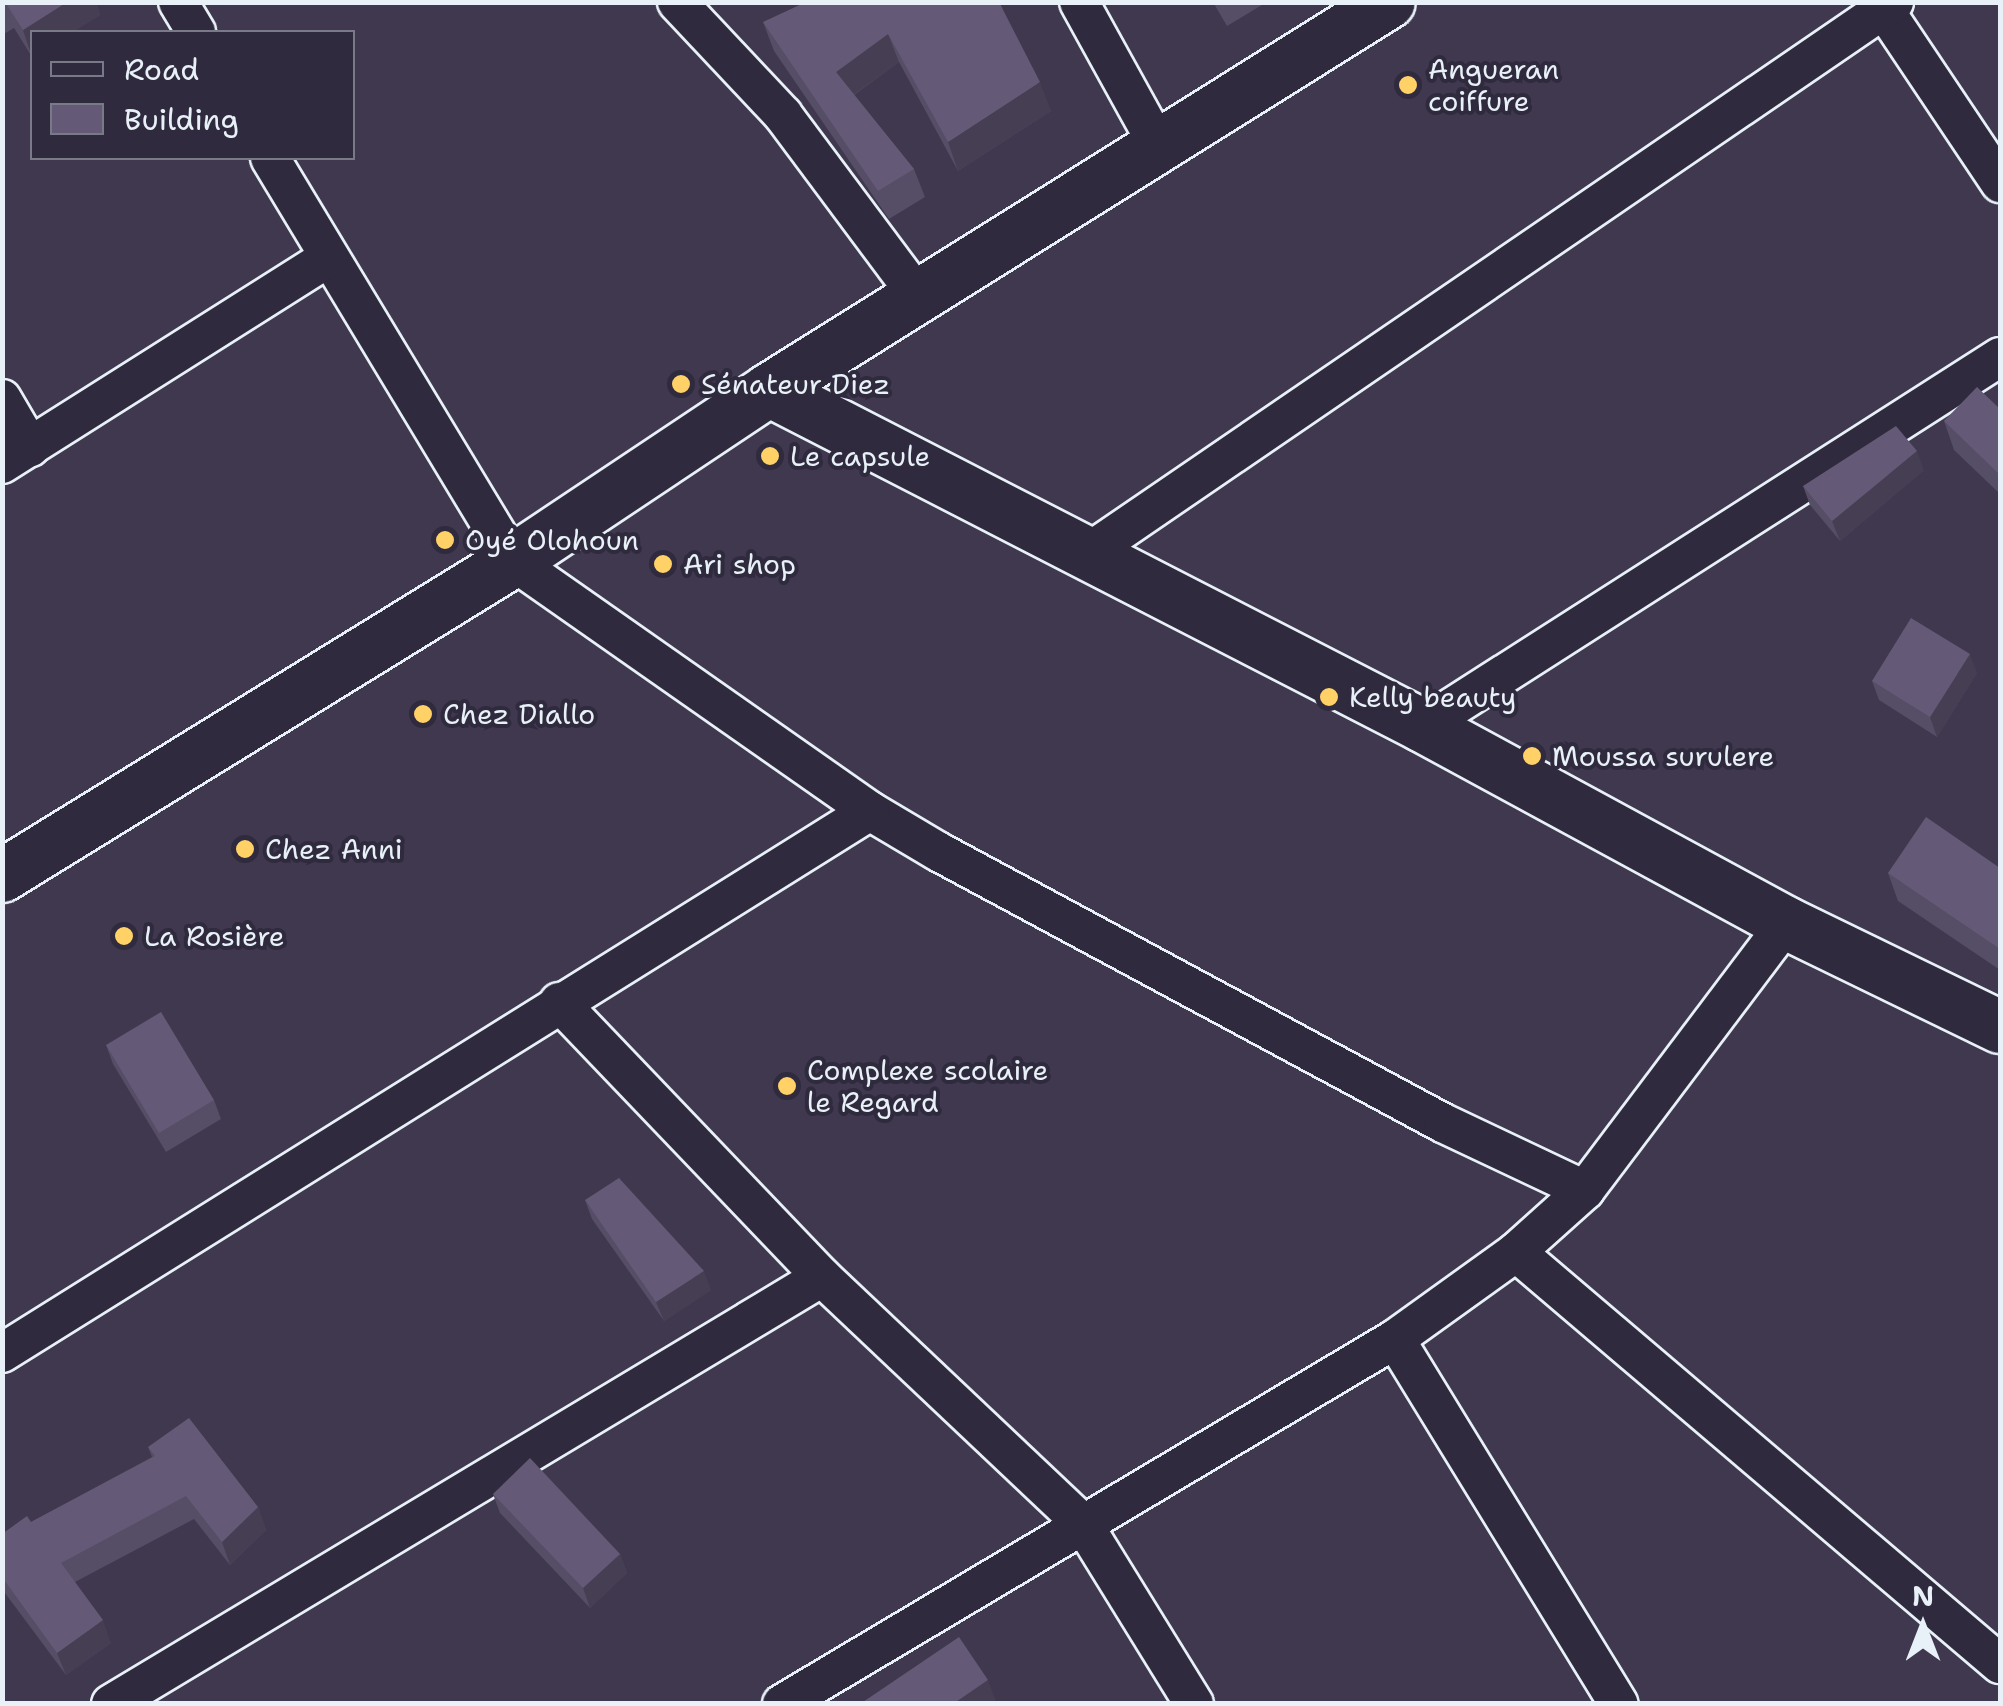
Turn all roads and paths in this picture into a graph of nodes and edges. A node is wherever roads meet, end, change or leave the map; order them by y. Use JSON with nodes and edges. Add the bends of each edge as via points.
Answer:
{"nodes":[{"id":1,"x":178,"y":2,"type":"edge"},
{"id":2,"x":678,"y":2,"type":"edge"},
{"id":3,"x":1080,"y":2,"type":"edge"},
{"id":4,"x":1390,"y":2,"type":"edge"},
{"id":5,"x":1886,"y":5,"type":"edge"},
{"id":6,"x":195,"y":30,"type":"edge"},
{"id":7,"x":1159,"y":146,"type":"junction"},
{"id":8,"x":271,"y":160,"type":"edge"},
{"id":9,"x":2000,"y":183,"type":"edge"},
{"id":10,"x":329,"y":256,"type":"junction"},
{"id":11,"x":918,"y":296,"type":"junction"},
{"id":12,"x":2000,"y":356,"type":"edge"},
{"id":13,"x":768,"y":390,"type":"junction"},
{"id":14,"x":2,"y":399,"type":"edge"},
{"id":15,"x":16,"y":455,"type":"edge"},
{"id":16,"x":1086,"y":556,"type":"junction"},
{"id":17,"x":513,"y":561,"type":"junction"},
{"id":18,"x":1424,"y":726,"type":"junction"},
{"id":19,"x":870,"y":811,"type":"junction"},
{"id":20,"x":2,"y":876,"type":"edge"},
{"id":21,"x":1786,"y":924,"type":"junction"},
{"id":22,"x":559,"y":1002,"type":"junction"},
{"id":23,"x":2000,"y":1027,"type":"edge"},
{"id":24,"x":1586,"y":1190,"type":"junction"},
{"id":25,"x":1516,"y":1252,"type":"junction"},
{"id":26,"x":822,"y":1277,"type":"junction"},
{"id":27,"x":1395,"y":1339,"type":"junction"},
{"id":28,"x":2,"y":1353,"type":"edge"},
{"id":29,"x":1083,"y":1524,"type":"junction"},
{"id":30,"x":2000,"y":1664,"type":"edge"},
{"id":31,"x":111,"y":1704,"type":"edge"},
{"id":32,"x":782,"y":1704,"type":"edge"},
{"id":33,"x":1194,"y":1704,"type":"edge"},
{"id":34,"x":1619,"y":1704,"type":"edge"}],
"edges":[{"from":1,"to":6,"type":"street"},
{"from":2,"to":11,"type":"street","via":[[783,114]]},
{"from":3,"to":7,"type":"street"},
{"from":4,"to":7,"type":"main road"},
{"from":5,"to":9,"type":"street"},
{"from":5,"to":16,"type":"street"},
{"from":7,"to":11,"type":"main road"},
{"from":8,"to":10,"type":"street"},
{"from":10,"to":15,"type":"street"},
{"from":10,"to":17,"type":"street"},
{"from":11,"to":13,"type":"main road"},
{"from":12,"to":18,"type":"street"},
{"from":13,"to":16,"type":"main road"},
{"from":13,"to":17,"type":"main road"},
{"from":14,"to":15,"type":"street"},
{"from":16,"to":18,"type":"main road"},
{"from":17,"to":19,"type":"street"},
{"from":17,"to":20,"type":"main road"},
{"from":18,"to":21,"type":"main road"},
{"from":19,"to":22,"type":"street"},
{"from":19,"to":24,"type":"street","via":[[1442,1123]]},
{"from":21,"to":23,"type":"main road"},
{"from":21,"to":24,"type":"street"},
{"from":22,"to":26,"type":"street"},
{"from":22,"to":28,"type":"street"},
{"from":24,"to":25,"type":"street"},
{"from":25,"to":27,"type":"street"},
{"from":25,"to":30,"type":"street"},
{"from":26,"to":29,"type":"street"},
{"from":26,"to":31,"type":"street"},
{"from":27,"to":29,"type":"street"},
{"from":27,"to":34,"type":"street"},
{"from":29,"to":32,"type":"street"},
{"from":29,"to":33,"type":"street"}]}
